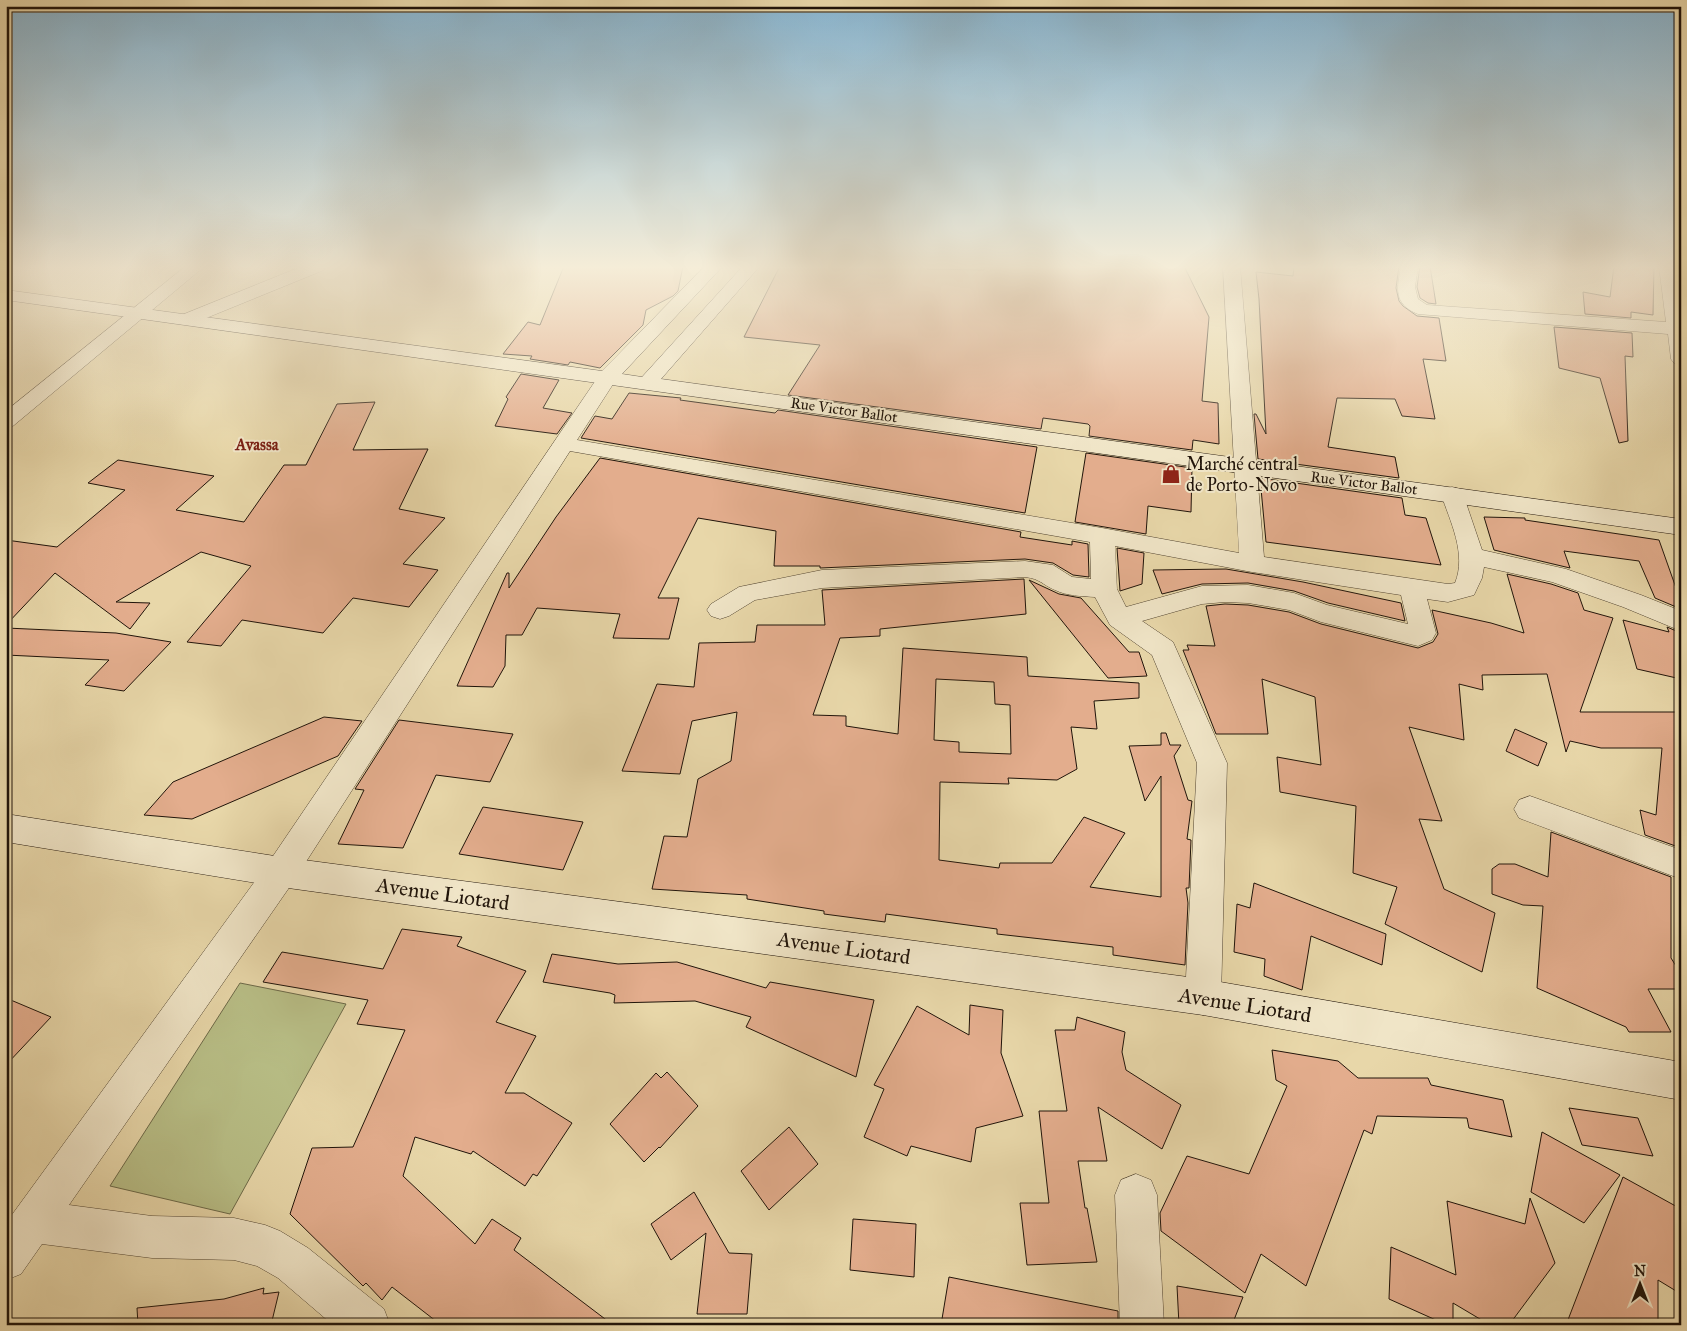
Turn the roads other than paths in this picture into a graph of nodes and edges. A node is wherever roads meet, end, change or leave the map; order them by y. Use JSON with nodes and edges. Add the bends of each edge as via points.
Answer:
{"nodes":[{"id":1,"x":122,"y":328,"type":"edge"},
{"id":2,"x":253,"y":328,"type":"edge"},
{"id":3,"x":655,"y":328,"type":"edge"},
{"id":4,"x":696,"y":328,"type":"edge"},
{"id":5,"x":1235,"y":328,"type":"edge"},
{"id":6,"x":1679,"y":329,"type":"edge"},
{"id":7,"x":1681,"y":359,"type":"edge"},
{"id":8,"x":607,"y":378,"type":"junction"},
{"id":9,"x":647,"y":383,"type":"junction"},
{"id":10,"x":6,"y":422,"type":"edge"},
{"id":11,"x":565,"y":444,"type":"junction"},
{"id":12,"x":1245,"y":467,"type":"junction"},
{"id":13,"x":1452,"y":494,"type":"junction"},
{"id":14,"x":1681,"y":527,"type":"edge"},
{"id":15,"x":1102,"y":536,"type":"junction"},
{"id":16,"x":1473,"y":556,"type":"junction"},
{"id":17,"x":1252,"y":564,"type":"junction"},
{"id":18,"x":1104,"y":589,"type":"junction"},
{"id":19,"x":1412,"y":589,"type":"junction"},
{"id":20,"x":720,"y":610,"type":"dead end"},
{"id":21,"x":1119,"y":618,"type":"junction"},
{"id":22,"x":1681,"y":622,"type":"edge"},
{"id":23,"x":1530,"y":809,"type":"dead end"},
{"id":24,"x":6,"y":828,"type":"edge"},
{"id":25,"x":1681,"y":865,"type":"edge"},
{"id":26,"x":282,"y":872,"type":"junction"},
{"id":27,"x":1203,"y":997,"type":"junction"},
{"id":28,"x":1681,"y":1081,"type":"edge"},
{"id":29,"x":1136,"y":1195,"type":"dead end"},
{"id":30,"x":32,"y":1222,"type":"junction"},
{"id":31,"x":6,"y":1259,"type":"edge"},
{"id":32,"x":368,"y":1325,"type":"edge"},
{"id":33,"x":1142,"y":1325,"type":"edge"}],
"edges":[{"from":1,"to":10,"type":"street"},
{"from":2,"to":8,"type":"street","name":"Rue Victor Ballot"},
{"from":3,"to":8,"type":"street"},
{"from":4,"to":9,"type":"street"},
{"from":5,"to":12,"type":"street"},
{"from":6,"to":7,"type":"street"},
{"from":8,"to":9,"type":"street","name":"Rue Victor Ballot"},
{"from":8,"to":11,"type":"street"},
{"from":9,"to":12,"type":"street","name":"Rue Victor Ballot"},
{"from":11,"to":15,"type":"street"},
{"from":11,"to":26,"type":"street"},
{"from":12,"to":13,"type":"street","name":"Rue Victor Ballot"},
{"from":12,"to":17,"type":"street"},
{"from":13,"to":14,"type":"street","name":"Rue Victor Ballot"},
{"from":13,"to":16,"type":"street"},
{"from":15,"to":17,"type":"street"},
{"from":15,"to":18,"type":"street"},
{"from":16,"to":19,"type":"street","via":[[1470,580],[1465,589],[1448,593]]},
{"from":16,"to":22,"type":"street","via":[[1557,575]]},
{"from":17,"to":19,"type":"street"},
{"from":18,"to":20,"type":"street","via":[[1064,584],[1044,571],[1025,569],[822,579],[748,593]]},
{"from":18,"to":21,"type":"street"},
{"from":19,"to":21,"type":"street","via":[[1423,633],[1418,636],[1321,613],[1294,602],[1240,593],[1202,595]]},
{"from":21,"to":27,"type":"street","via":[[1163,649],[1212,763]]},
{"from":23,"to":25,"type":"street"},
{"from":24,"to":26,"type":"street","name":"Avenue Liotard"},
{"from":26,"to":27,"type":"street","name":"Avenue Liotard"},
{"from":26,"to":30,"type":"street"},
{"from":27,"to":28,"type":"street","name":"Avenue Liotard"},
{"from":29,"to":33,"type":"street"},
{"from":30,"to":31,"type":"street"},
{"from":30,"to":32,"type":"street","via":[[152,1236],[234,1239],[265,1246],[293,1263]]}]}
